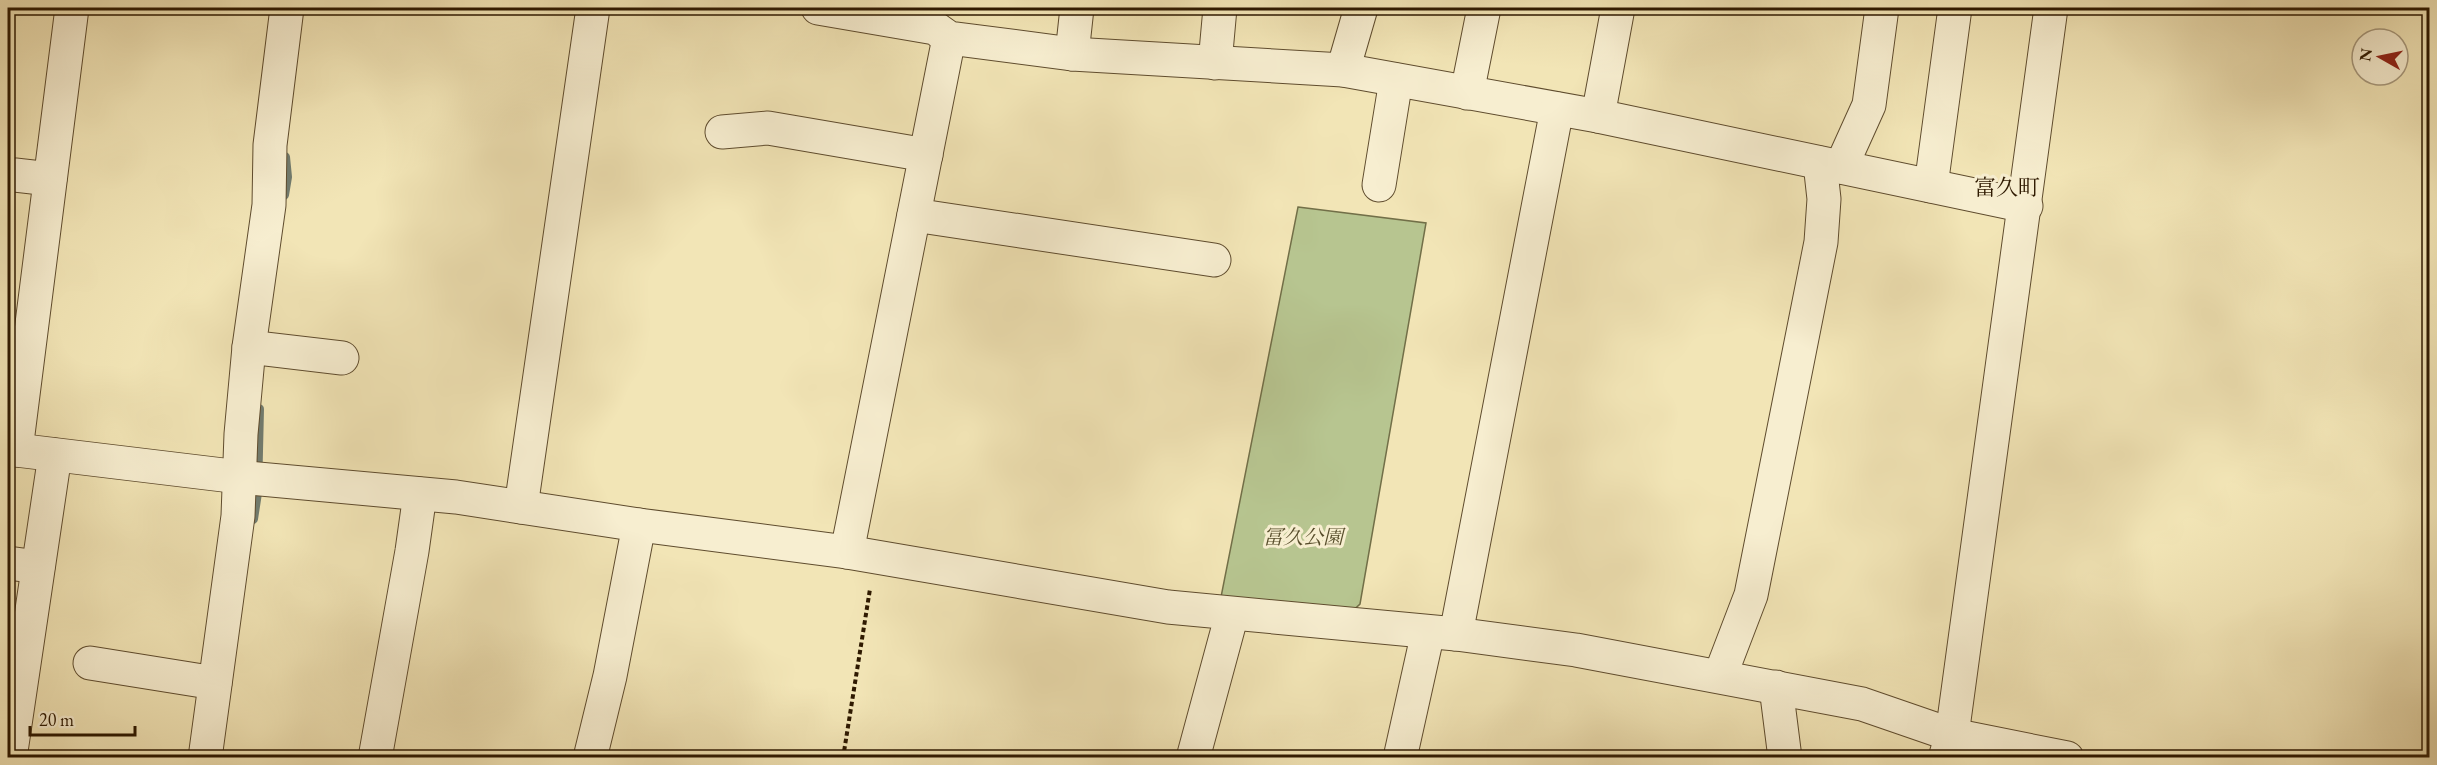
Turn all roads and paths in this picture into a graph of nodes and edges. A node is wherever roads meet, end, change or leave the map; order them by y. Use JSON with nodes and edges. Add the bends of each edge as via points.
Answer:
{"nodes":[{"id":1,"x":72,"y":8,"type":"edge"},
{"id":2,"x":287,"y":8,"type":"edge"},
{"id":3,"x":593,"y":8,"type":"edge"},
{"id":4,"x":818,"y":8,"type":"edge"},
{"id":5,"x":1077,"y":8,"type":"edge"},
{"id":6,"x":1220,"y":8,"type":"edge"},
{"id":7,"x":1361,"y":8,"type":"edge"},
{"id":8,"x":1484,"y":8,"type":"edge"},
{"id":9,"x":1618,"y":8,"type":"edge"},
{"id":10,"x":1882,"y":8,"type":"edge"},
{"id":11,"x":1955,"y":8,"type":"edge"},
{"id":12,"x":2051,"y":8,"type":"edge"},
{"id":13,"x":931,"y":24,"type":"edge"},
{"id":14,"x":1072,"y":54,"type":"junction"},
{"id":15,"x":1215,"y":63,"type":"junction"},
{"id":16,"x":1342,"y":70,"type":"junction"},
{"id":17,"x":1396,"y":80,"type":"junction"},
{"id":18,"x":1467,"y":93,"type":"junction"},
{"id":19,"x":1557,"y":109,"type":"junction"},
{"id":20,"x":1598,"y":116,"type":"junction"},
{"id":21,"x":722,"y":132,"type":"dead end"},
{"id":22,"x":926,"y":155,"type":"junction"},
{"id":23,"x":1830,"y":165,"type":"junction"},
{"id":24,"x":15,"y":175,"type":"dead end"},
{"id":25,"x":50,"y":179,"type":"junction"},
{"id":26,"x":1379,"y":185,"type":"dead end"},
{"id":27,"x":1931,"y":186,"type":"junction"},
{"id":28,"x":2026,"y":206,"type":"junction"},
{"id":29,"x":914,"y":215,"type":"junction"},
{"id":30,"x":1214,"y":260,"type":"dead end"},
{"id":31,"x":249,"y":347,"type":"junction"},
{"id":32,"x":342,"y":357,"type":"dead end"},
{"id":33,"x":12,"y":450,"type":"edge"},
{"id":34,"x":55,"y":455,"type":"junction"},
{"id":35,"x":251,"y":478,"type":"junction"},
{"id":36,"x":420,"y":494,"type":"junction"},
{"id":37,"x":521,"y":507,"type":"junction"},
{"id":38,"x":639,"y":525,"type":"junction"},
{"id":39,"x":861,"y":554,"type":"junction"},
{"id":40,"x":23,"y":565,"type":"edge"},
{"id":41,"x":1232,"y":614,"type":"junction"},
{"id":42,"x":1442,"y":633,"type":"junction"},
{"id":43,"x":90,"y":663,"type":"dead end"},
{"id":44,"x":1720,"y":676,"type":"junction"},
{"id":45,"x":215,"y":683,"type":"junction"},
{"id":46,"x":1776,"y":687,"type":"junction"},
{"id":47,"x":1948,"y":746,"type":"edge"},
{"id":48,"x":10,"y":751,"type":"edge"},
{"id":49,"x":205,"y":758,"type":"edge"},
{"id":50,"x":375,"y":758,"type":"edge"},
{"id":51,"x":590,"y":758,"type":"edge"},
{"id":52,"x":843,"y":758,"type":"edge"},
{"id":53,"x":1193,"y":758,"type":"edge"},
{"id":54,"x":1400,"y":758,"type":"edge"},
{"id":55,"x":1785,"y":758,"type":"edge"},
{"id":56,"x":2067,"y":758,"type":"edge"}],
"edges":[{"from":1,"to":25,"type":"street"},
{"from":2,"to":31,"type":"street","via":[[270,145],[269,205]]},
{"from":3,"to":37,"type":"street"},
{"from":4,"to":13,"type":"street"},
{"from":5,"to":14,"type":"street"},
{"from":6,"to":15,"type":"street"},
{"from":7,"to":16,"type":"street"},
{"from":8,"to":18,"type":"street"},
{"from":9,"to":20,"type":"street"},
{"from":10,"to":23,"type":"street","via":[[1869,105]]},
{"from":11,"to":27,"type":"street"},
{"from":12,"to":28,"type":"street"},
{"from":13,"to":14,"type":"street"},
{"from":13,"to":22,"type":"street"},
{"from":14,"to":15,"type":"street"},
{"from":15,"to":16,"type":"street"},
{"from":16,"to":17,"type":"street"},
{"from":17,"to":18,"type":"street"},
{"from":17,"to":26,"type":"street"},
{"from":18,"to":19,"type":"street"},
{"from":19,"to":20,"type":"street"},
{"from":19,"to":42,"type":"street"},
{"from":20,"to":23,"type":"street"},
{"from":21,"to":22,"type":"street","via":[[768,128]]},
{"from":22,"to":29,"type":"street"},
{"from":23,"to":27,"type":"street"},
{"from":23,"to":44,"type":"street","via":[[1818,253],[1751,595]]},
{"from":24,"to":25,"type":"street"},
{"from":25,"to":33,"type":"street"},
{"from":27,"to":28,"type":"street"},
{"from":28,"to":47,"type":"street"},
{"from":29,"to":30,"type":"street"},
{"from":29,"to":39,"type":"street"},
{"from":31,"to":32,"type":"street"},
{"from":31,"to":35,"type":"street","via":[[241,434]]},
{"from":33,"to":34,"type":"street"},
{"from":34,"to":35,"type":"street"},
{"from":34,"to":40,"type":"street"},
{"from":35,"to":36,"type":"street"},
{"from":35,"to":45,"type":"street","via":[[238,516]]},
{"from":36,"to":37,"type":"street"},
{"from":36,"to":50,"type":"street"},
{"from":37,"to":38,"type":"street"},
{"from":38,"to":39,"type":"street"},
{"from":38,"to":51,"type":"street"},
{"from":39,"to":41,"type":"street","via":[[1055,590]]},
{"from":39,"to":52,"type":"path"},
{"from":40,"to":48,"type":"street"},
{"from":41,"to":42,"type":"street"},
{"from":41,"to":53,"type":"street"},
{"from":42,"to":44,"type":"street","via":[[1576,650]]},
{"from":42,"to":54,"type":"street"},
{"from":43,"to":45,"type":"street"},
{"from":44,"to":46,"type":"street"},
{"from":45,"to":49,"type":"street"},
{"from":46,"to":47,"type":"street","via":[[1862,704]]},
{"from":46,"to":55,"type":"street"},
{"from":47,"to":56,"type":"street"}]}
